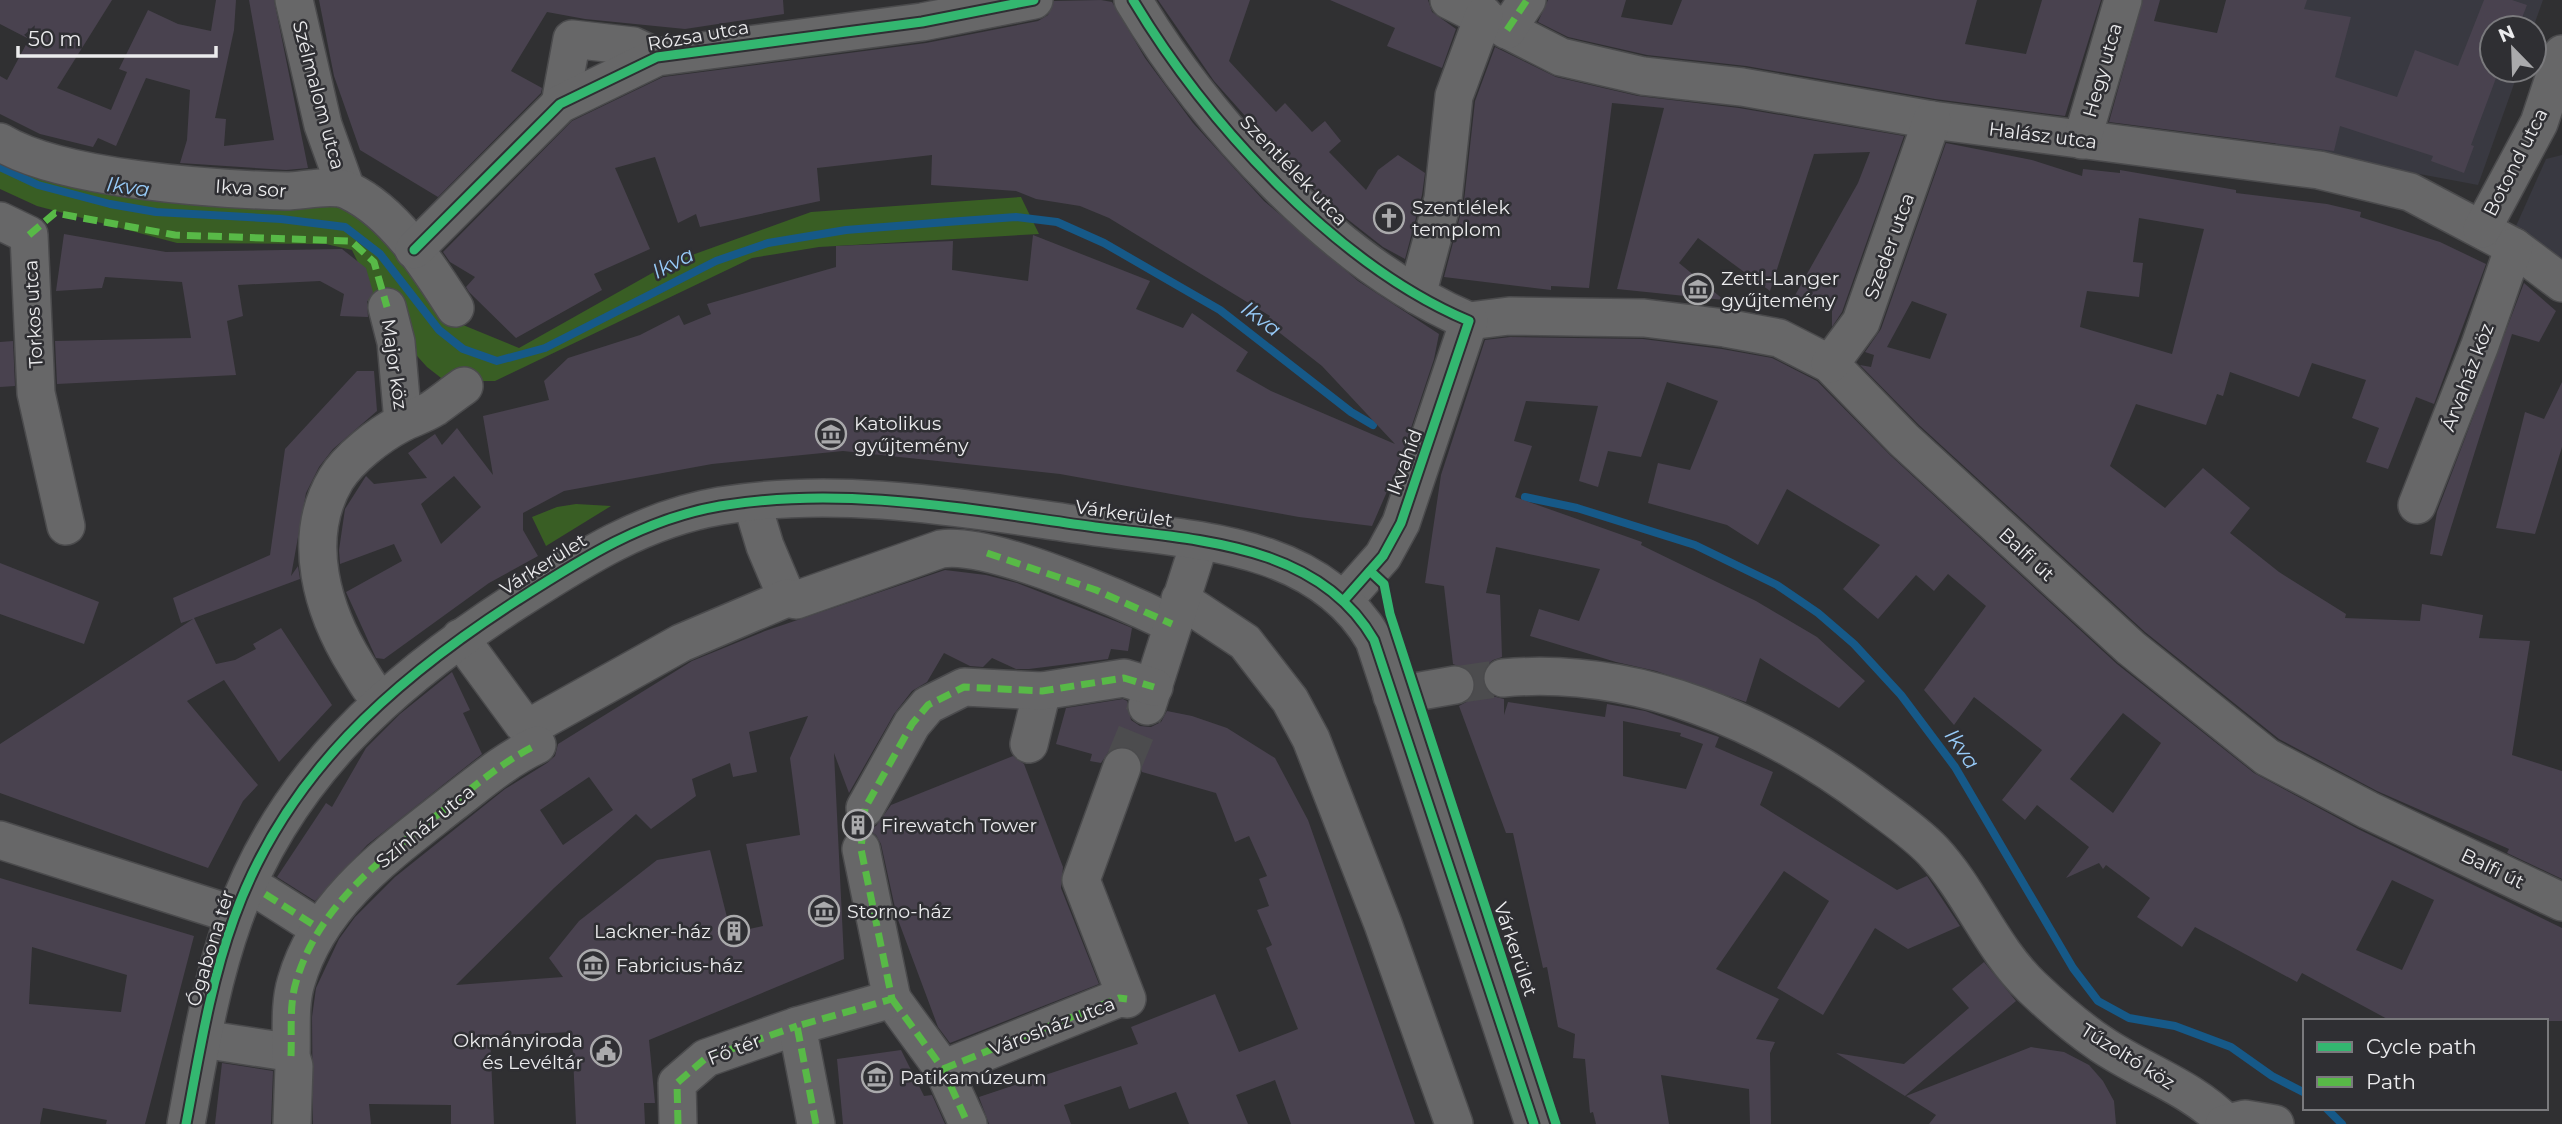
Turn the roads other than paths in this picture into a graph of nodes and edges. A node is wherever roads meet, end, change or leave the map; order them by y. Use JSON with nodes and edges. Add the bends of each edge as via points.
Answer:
{"nodes":[{"id":1,"x":294,"y":0,"type":"edge"},
{"id":2,"x":1133,"y":0,"type":"edge"},
{"id":3,"x":1449,"y":0,"type":"edge"},
{"id":4,"x":1527,"y":0,"type":"edge"},
{"id":5,"x":2123,"y":0,"type":"edge"},
{"id":6,"x":1024,"y":3,"type":"edge"},
{"id":7,"x":1495,"y":23,"type":"junction"},
{"id":8,"x":2562,"y":54,"type":"edge"},
{"id":9,"x":657,"y":57,"type":"junction"},
{"id":10,"x":560,"y":104,"type":"junction"},
{"id":11,"x":1932,"y":120,"type":"junction"},
{"id":12,"x":2550,"y":121,"type":"edge"},
{"id":13,"x":2082,"y":140,"type":"junction"},
{"id":14,"x":0,"y":142,"type":"edge"},
{"id":15,"x":346,"y":189,"type":"junction"},
{"id":16,"x":15,"y":228,"type":"edge"},
{"id":17,"x":2482,"y":229,"type":"junction"},
{"id":18,"x":2514,"y":247,"type":"junction"},
{"id":19,"x":414,"y":250,"type":"junction"},
{"id":20,"x":2562,"y":283,"type":"edge"},
{"id":21,"x":1417,"y":295,"type":"junction"},
{"id":22,"x":387,"y":307,"type":"dead end"},
{"id":23,"x":455,"y":308,"type":"dead end"},
{"id":24,"x":1469,"y":321,"type":"junction"},
{"id":25,"x":1830,"y":364,"type":"junction"},
{"id":26,"x":464,"y":386,"type":"dead end"},
{"id":27,"x":403,"y":422,"type":"junction"},
{"id":28,"x":752,"y":503,"type":"junction"},
{"id":29,"x":2417,"y":505,"type":"dead end"},
{"id":30,"x":66,"y":526,"type":"dead end"},
{"id":31,"x":1200,"y":541,"type":"junction"},
{"id":32,"x":787,"y":598,"type":"junction"},
{"id":33,"x":1345,"y":599,"type":"junction"},
{"id":34,"x":1176,"y":612,"type":"junction"},
{"id":35,"x":460,"y":638,"type":"junction"},
{"id":36,"x":1503,"y":678,"type":"tunnel mouth"},
{"id":37,"x":1455,"y":685,"type":"tunnel mouth"},
{"id":38,"x":1042,"y":691,"type":"junction"},
{"id":39,"x":1392,"y":696,"type":"junction"},
{"id":40,"x":381,"y":700,"type":"junction"},
{"id":41,"x":537,"y":744,"type":"dead end"},
{"id":42,"x":1029,"y":744,"type":"dead end"},
{"id":43,"x":1115,"y":785,"type":"tunnel mouth"},
{"id":44,"x":865,"y":808,"type":"dead end"},
{"id":45,"x":0,"y":840,"type":"edge"},
{"id":46,"x":861,"y":849,"type":"dead end"},
{"id":47,"x":265,"y":894,"type":"dead end"},
{"id":48,"x":2562,"y":902,"type":"edge"},
{"id":49,"x":234,"y":915,"type":"junction"},
{"id":50,"x":320,"y":929,"type":"junction"},
{"id":51,"x":892,"y":999,"type":"junction"},
{"id":52,"x":797,"y":1026,"type":"junction"},
{"id":53,"x":202,"y":1039,"type":"junction"},
{"id":54,"x":291,"y":1056,"type":"junction"},
{"id":55,"x":943,"y":1069,"type":"junction"},
{"id":56,"x":186,"y":1124,"type":"edge"},
{"id":57,"x":292,"y":1124,"type":"edge"},
{"id":58,"x":678,"y":1124,"type":"edge"},
{"id":59,"x":816,"y":1124,"type":"edge"},
{"id":60,"x":968,"y":1124,"type":"edge"},
{"id":61,"x":1454,"y":1124,"type":"edge"},
{"id":62,"x":1534,"y":1124,"type":"edge"},
{"id":63,"x":2225,"y":1124,"type":"edge"},
{"id":64,"x":2275,"y":1124,"type":"edge"}],
"edges":[{"from":1,"to":15,"type":"street","name":"Szélmalom utca","via":[[323,125]]},
{"from":2,"to":21,"type":"street","name":"Szentlélek utca","via":[[1171,57],[1250,153],[1332,236]]},
{"from":3,"to":7,"type":"street","name":"Halász utca"},
{"from":4,"to":7,"type":"street"},
{"from":5,"to":13,"type":"street","name":"Hegy utca"},
{"from":6,"to":9,"type":"street","name":"Rózsa utca","via":[[922,22]]},
{"from":7,"to":11,"type":"street","name":"Halász utca","via":[[1560,57],[1597,66]]},
{"from":7,"to":21,"type":"street","via":[[1454,96],[1443,199]]},
{"from":8,"to":12,"type":"street","name":"Botond utca"},
{"from":9,"to":10,"type":"street","name":"Rózsa utca"},
{"from":9,"to":10,"type":"street","via":[[633,46],[572,39]]},
{"from":10,"to":19,"type":"street","name":"Rózsa utca"},
{"from":11,"to":13,"type":"street","name":"Halász utca"},
{"from":11,"to":25,"type":"street","name":"Szeder utca","via":[[1861,322]]},
{"from":12,"to":17,"type":"street","name":"Botond utca"},
{"from":13,"to":17,"type":"street","name":"Halász utca","via":[[2319,170],[2410,192]]},
{"from":14,"to":15,"type":"street","name":"Ikva sor","via":[[18,153],[121,176],[286,191]]},
{"from":15,"to":19,"type":"street","via":[[395,226]]},
{"from":16,"to":30,"type":"street","name":"Torkos utca","via":[[36,393]]},
{"from":17,"to":18,"type":"street","name":"Halász utca"},
{"from":18,"to":20,"type":"street","name":"Halász utca"},
{"from":18,"to":29,"type":"street","name":"Árvaház köz"},
{"from":19,"to":23,"type":"street"},
{"from":21,"to":24,"type":"street","name":"Szentlélek utca"},
{"from":22,"to":27,"type":"street","name":"Major köz","via":[[396,342]]},
{"from":24,"to":25,"type":"street","name":"Balfi út","via":[[1509,316],[1643,318],[1779,338]]},
{"from":24,"to":33,"type":"street","name":"Ikvahíd","via":[[1401,523],[1383,556]]},
{"from":25,"to":48,"type":"street","name":"Balfi út","via":[[1904,439],[2121,639],[2267,757]]},
{"from":26,"to":27,"type":"street","name":"Major köz","via":[[432,410]]},
{"from":27,"to":40,"type":"street","name":"Major köz","via":[[386,431],[336,478],[320,528],[322,594],[340,640]]},
{"from":28,"to":31,"type":"street","name":"Várkerület","via":[[828,499],[908,502]]},
{"from":28,"to":32,"type":"street"},
{"from":28,"to":35,"type":"street","name":"Várkerület","via":[[691,512],[623,537],[584,557]]},
{"from":31,"to":33,"type":"street","name":"Várkerület","via":[[1280,562]]},
{"from":31,"to":34,"type":"street"},
{"from":32,"to":34,"type":"street","via":[[796,600],[941,549],[963,548]]},
{"from":32,"to":35,"type":"street","via":[[681,643],[530,727],[523,724]]},
{"from":33,"to":39,"type":"street","name":"Várkerület","via":[[1374,640]]},
{"from":34,"to":38,"type":"street","via":[[1150,696],[1124,678]]},
{"from":34,"to":61,"type":"street","via":[[1231,631],[1251,649],[1290,700],[1311,738]]},
{"from":35,"to":40,"type":"street","name":"Várkerület"},
{"from":36,"to":63,"type":"street","name":"Tűzoltó köz","via":[[1539,674],[1583,677],[1653,690],[1790,747],[1837,775],[1931,848],[1960,883],[2010,965],[2032,987],[2102,1045],[2203,1101]]},
{"from":37,"to":39,"type":"street"},
{"from":38,"to":42,"type":"street"},
{"from":38,"to":44,"type":"street","via":[[964,687],[928,705],[896,749]]},
{"from":39,"to":62,"type":"street","name":"Várkerület"},
{"from":40,"to":49,"type":"street","name":"Ógabona tér","via":[[302,788]]},
{"from":41,"to":50,"type":"street","name":"Színház utca","via":[[511,757],[396,845],[346,894]]},
{"from":43,"to":55,"type":"street","name":"Városház utca","via":[[1081,880],[1127,999],[1119,998]]},
{"from":45,"to":49,"type":"street"},
{"from":46,"to":51,"type":"street"},
{"from":47,"to":50,"type":"street","name":"Ógabona tér"},
{"from":49,"to":53,"type":"street","name":"Ógabona tér"},
{"from":50,"to":54,"type":"street","name":"Színház utca","via":[[296,983]]},
{"from":51,"to":52,"type":"street","name":"Fő tér"},
{"from":51,"to":55,"type":"street"},
{"from":52,"to":58,"type":"street","name":"Fő tér","via":[[706,1058],[677,1083]]},
{"from":52,"to":59,"type":"street"},
{"from":53,"to":54,"type":"street"},
{"from":53,"to":56,"type":"street","name":"Ógabona tér"},
{"from":54,"to":57,"type":"street","name":"Színház utca"},
{"from":55,"to":60,"type":"street"},
{"from":63,"to":64,"type":"street","via":[[2245,1119]]}]}
